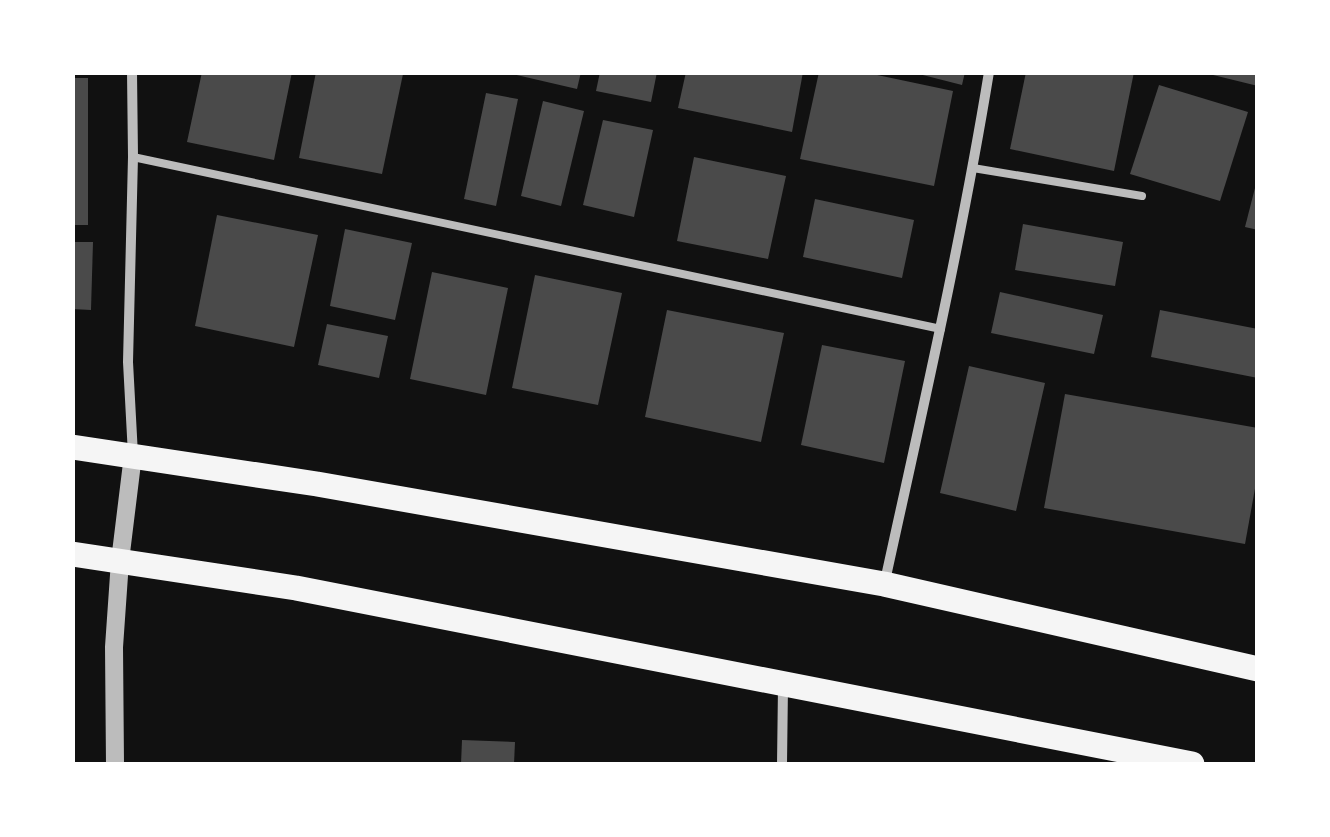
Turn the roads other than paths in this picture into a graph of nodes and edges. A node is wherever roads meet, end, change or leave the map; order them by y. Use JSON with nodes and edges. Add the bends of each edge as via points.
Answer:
{"nodes":[{"id":1,"x":132,"y":72,"type":"edge"},
{"id":2,"x":989,"y":72,"type":"edge"},
{"id":3,"x":133,"y":158,"type":"junction"},
{"id":4,"x":973,"y":168,"type":"junction"},
{"id":5,"x":1142,"y":196,"type":"dead end"},
{"id":6,"x":941,"y":329,"type":"junction"},
{"id":7,"x":72,"y":446,"type":"edge"},
{"id":8,"x":133,"y":454,"type":"junction"},
{"id":9,"x":72,"y":554,"type":"edge"},
{"id":10,"x":120,"y":561,"type":"junction"},
{"id":11,"x":884,"y":584,"type":"junction"},
{"id":12,"x":1258,"y":668,"type":"edge"},
{"id":13,"x":783,"y":684,"type":"junction"},
{"id":14,"x":1175,"y":763,"type":"edge"},
{"id":15,"x":115,"y":764,"type":"edge"},
{"id":16,"x":782,"y":764,"type":"edge"}],
"edges":[{"from":1,"to":3,"type":"street"},
{"from":2,"to":4,"type":"street"},
{"from":3,"to":6,"type":"lane"},
{"from":3,"to":8,"type":"street"},
{"from":4,"to":5,"type":"lane"},
{"from":4,"to":6,"type":"street"},
{"from":6,"to":11,"type":"street"},
{"from":7,"to":8,"type":"main road"},
{"from":8,"to":10,"type":"street"},
{"from":8,"to":11,"type":"main road"},
{"from":9,"to":10,"type":"main road"},
{"from":10,"to":13,"type":"main road","via":[[296,588]]},
{"from":10,"to":15,"type":"street"},
{"from":11,"to":12,"type":"main road"},
{"from":13,"to":14,"type":"main road"},
{"from":13,"to":16,"type":"street"}]}
